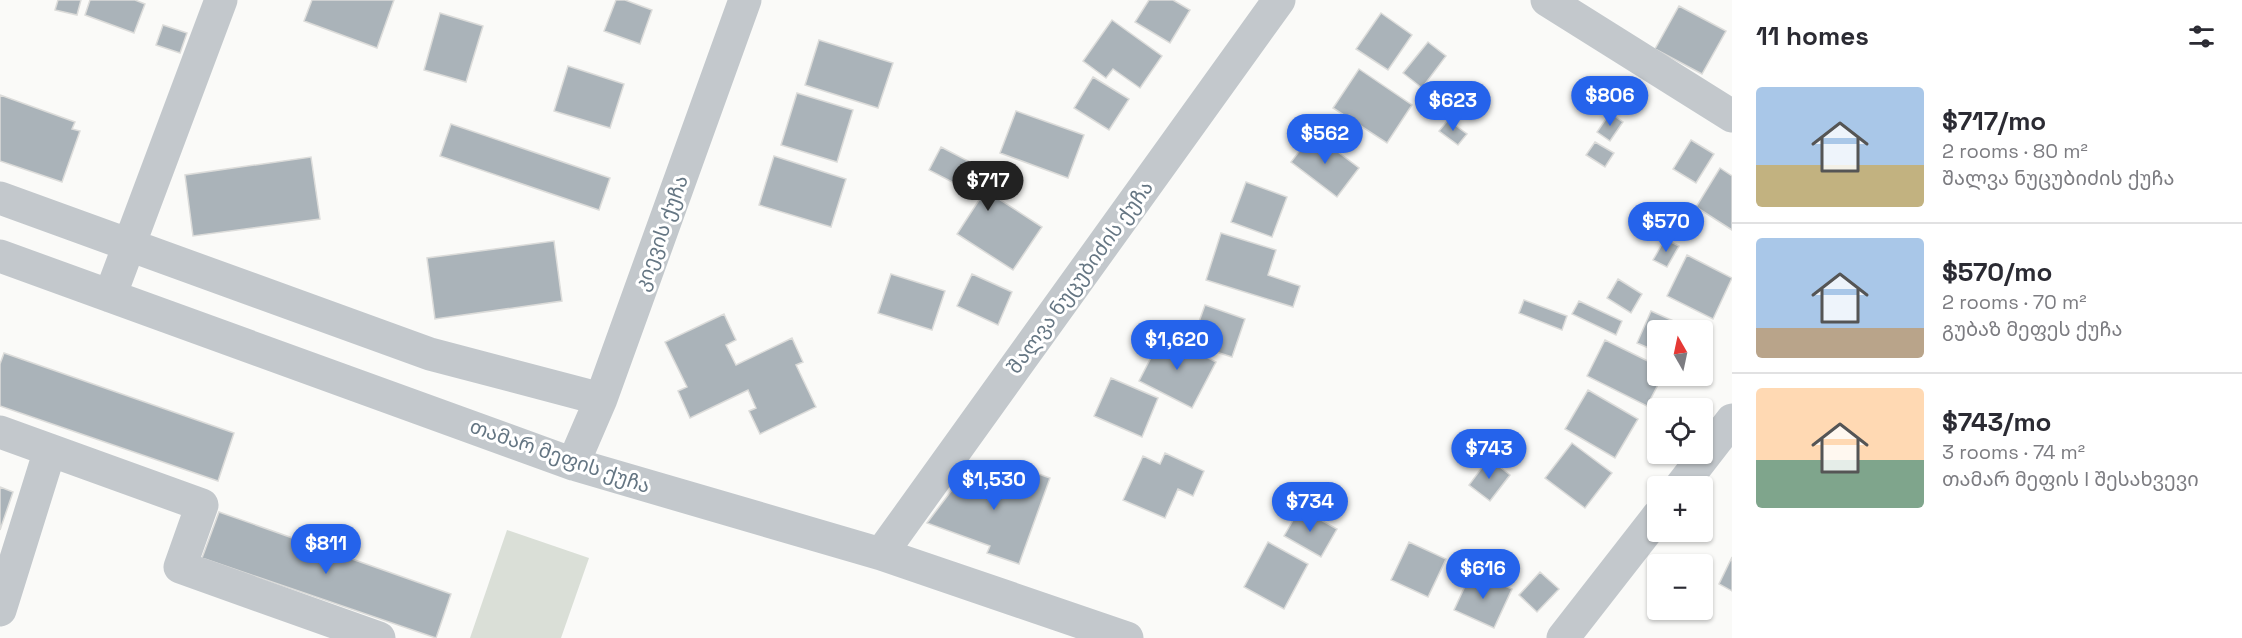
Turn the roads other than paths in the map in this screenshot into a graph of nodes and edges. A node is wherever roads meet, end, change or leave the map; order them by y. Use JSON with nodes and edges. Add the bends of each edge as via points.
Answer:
{"nodes":[{"id":1,"x":221,"y":0,"type":"edge"},
{"id":2,"x":745,"y":0,"type":"edge"},
{"id":3,"x":1279,"y":0,"type":"edge"},
{"id":4,"x":1547,"y":0,"type":"edge"},
{"id":5,"x":1732,"y":116,"type":"edge"},
{"id":6,"x":0,"y":198,"type":"edge"},
{"id":7,"x":129,"y":245,"type":"junction"},
{"id":8,"x":0,"y":256,"type":"edge"},
{"id":9,"x":110,"y":296,"type":"junction"},
{"id":10,"x":601,"y":399,"type":"junction"},
{"id":11,"x":1732,"y":420,"type":"edge"},
{"id":12,"x":0,"y":432,"type":"edge"},
{"id":13,"x":50,"y":450,"type":"junction"},
{"id":14,"x":573,"y":464,"type":"junction"},
{"id":15,"x":1689,"y":476,"type":"edge"},
{"id":16,"x":1647,"y":530,"type":"edge"},
{"id":17,"x":881,"y":554,"type":"junction"},
{"id":18,"x":0,"y":610,"type":"edge"},
{"id":19,"x":379,"y":638,"type":"edge"},
{"id":20,"x":1127,"y":638,"type":"edge"},
{"id":21,"x":1563,"y":638,"type":"edge"}],
"edges":[{"from":1,"to":7,"type":"street"},
{"from":2,"to":10,"type":"street","name":"კიევის ქუჩა"},
{"from":3,"to":17,"type":"street","name":"შალვა ნუცუბიძის ქუჩა"},
{"from":4,"to":5,"type":"street"},
{"from":6,"to":7,"type":"street"},
{"from":7,"to":9,"type":"street"},
{"from":7,"to":10,"type":"street","via":[[430,354]]},
{"from":8,"to":9,"type":"street","name":"თამარ მეფის ქუჩა"},
{"from":9,"to":14,"type":"street","name":"თამარ მეფის ქუჩა"},
{"from":10,"to":14,"type":"street","name":"კიევის ქუჩა"},
{"from":11,"to":15,"type":"street"},
{"from":12,"to":13,"type":"street"},
{"from":13,"to":18,"type":"street"},
{"from":13,"to":19,"type":"street","via":[[202,505],[180,567]]},
{"from":14,"to":17,"type":"street","name":"თამარ მეფის ქუჩა"},
{"from":16,"to":21,"type":"street"},
{"from":17,"to":20,"type":"street","name":"თამარ მეფის ქუჩა"}]}
